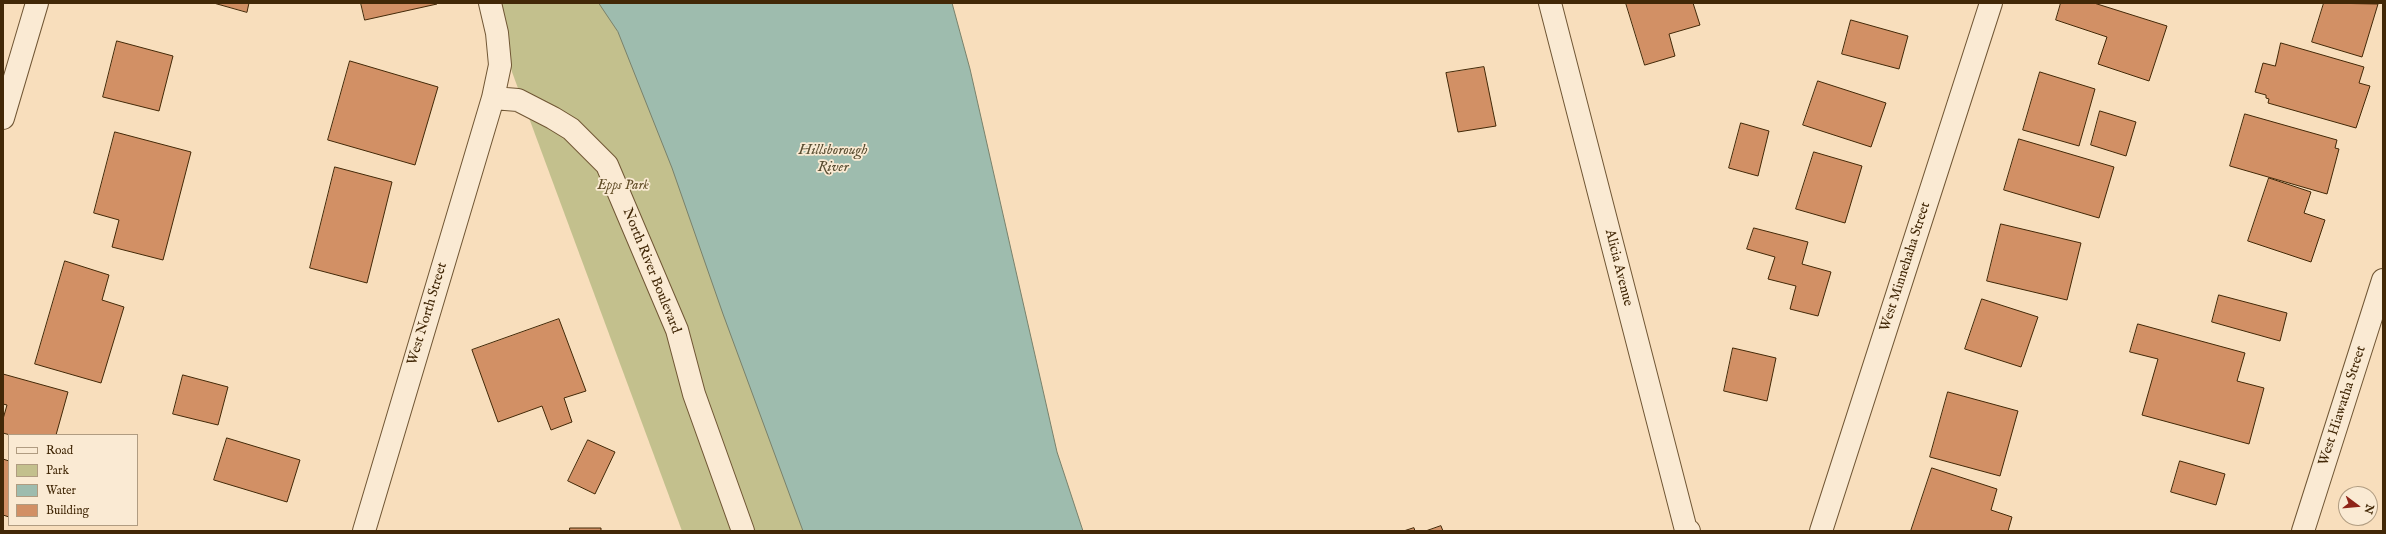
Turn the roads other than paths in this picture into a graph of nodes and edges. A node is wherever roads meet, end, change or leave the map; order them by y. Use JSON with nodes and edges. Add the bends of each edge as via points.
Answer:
{"nodes":[{"id":1,"x":37,"y":3,"type":"edge"},
{"id":2,"x":490,"y":3,"type":"edge"},
{"id":3,"x":1550,"y":3,"type":"edge"},
{"id":4,"x":1992,"y":3,"type":"edge"},
{"id":5,"x":493,"y":98,"type":"junction"},
{"id":6,"x":3,"y":118,"type":"edge"},
{"id":7,"x":2383,"y":280,"type":"edge"},
{"id":8,"x":364,"y":531,"type":"edge"},
{"id":9,"x":743,"y":531,"type":"edge"},
{"id":10,"x":1689,"y":531,"type":"edge"},
{"id":11,"x":1821,"y":531,"type":"edge"},
{"id":12,"x":2303,"y":531,"type":"edge"}],
"edges":[{"from":1,"to":6,"type":"street"},
{"from":2,"to":5,"type":"street","via":[[500,65]]},
{"from":3,"to":10,"type":"street","name":"Alicia Avenue","via":[[1686,530]]},
{"from":4,"to":11,"type":"street","name":"West Minnehaha Street"},
{"from":5,"to":8,"type":"street","name":"West North Street"},
{"from":5,"to":9,"type":"street","name":"North River Boulevard","via":[[518,100],[553,118],[571,129],[607,165],[677,330],[694,394]]},
{"from":7,"to":12,"type":"street","name":"West Hiawatha Street"}]}
